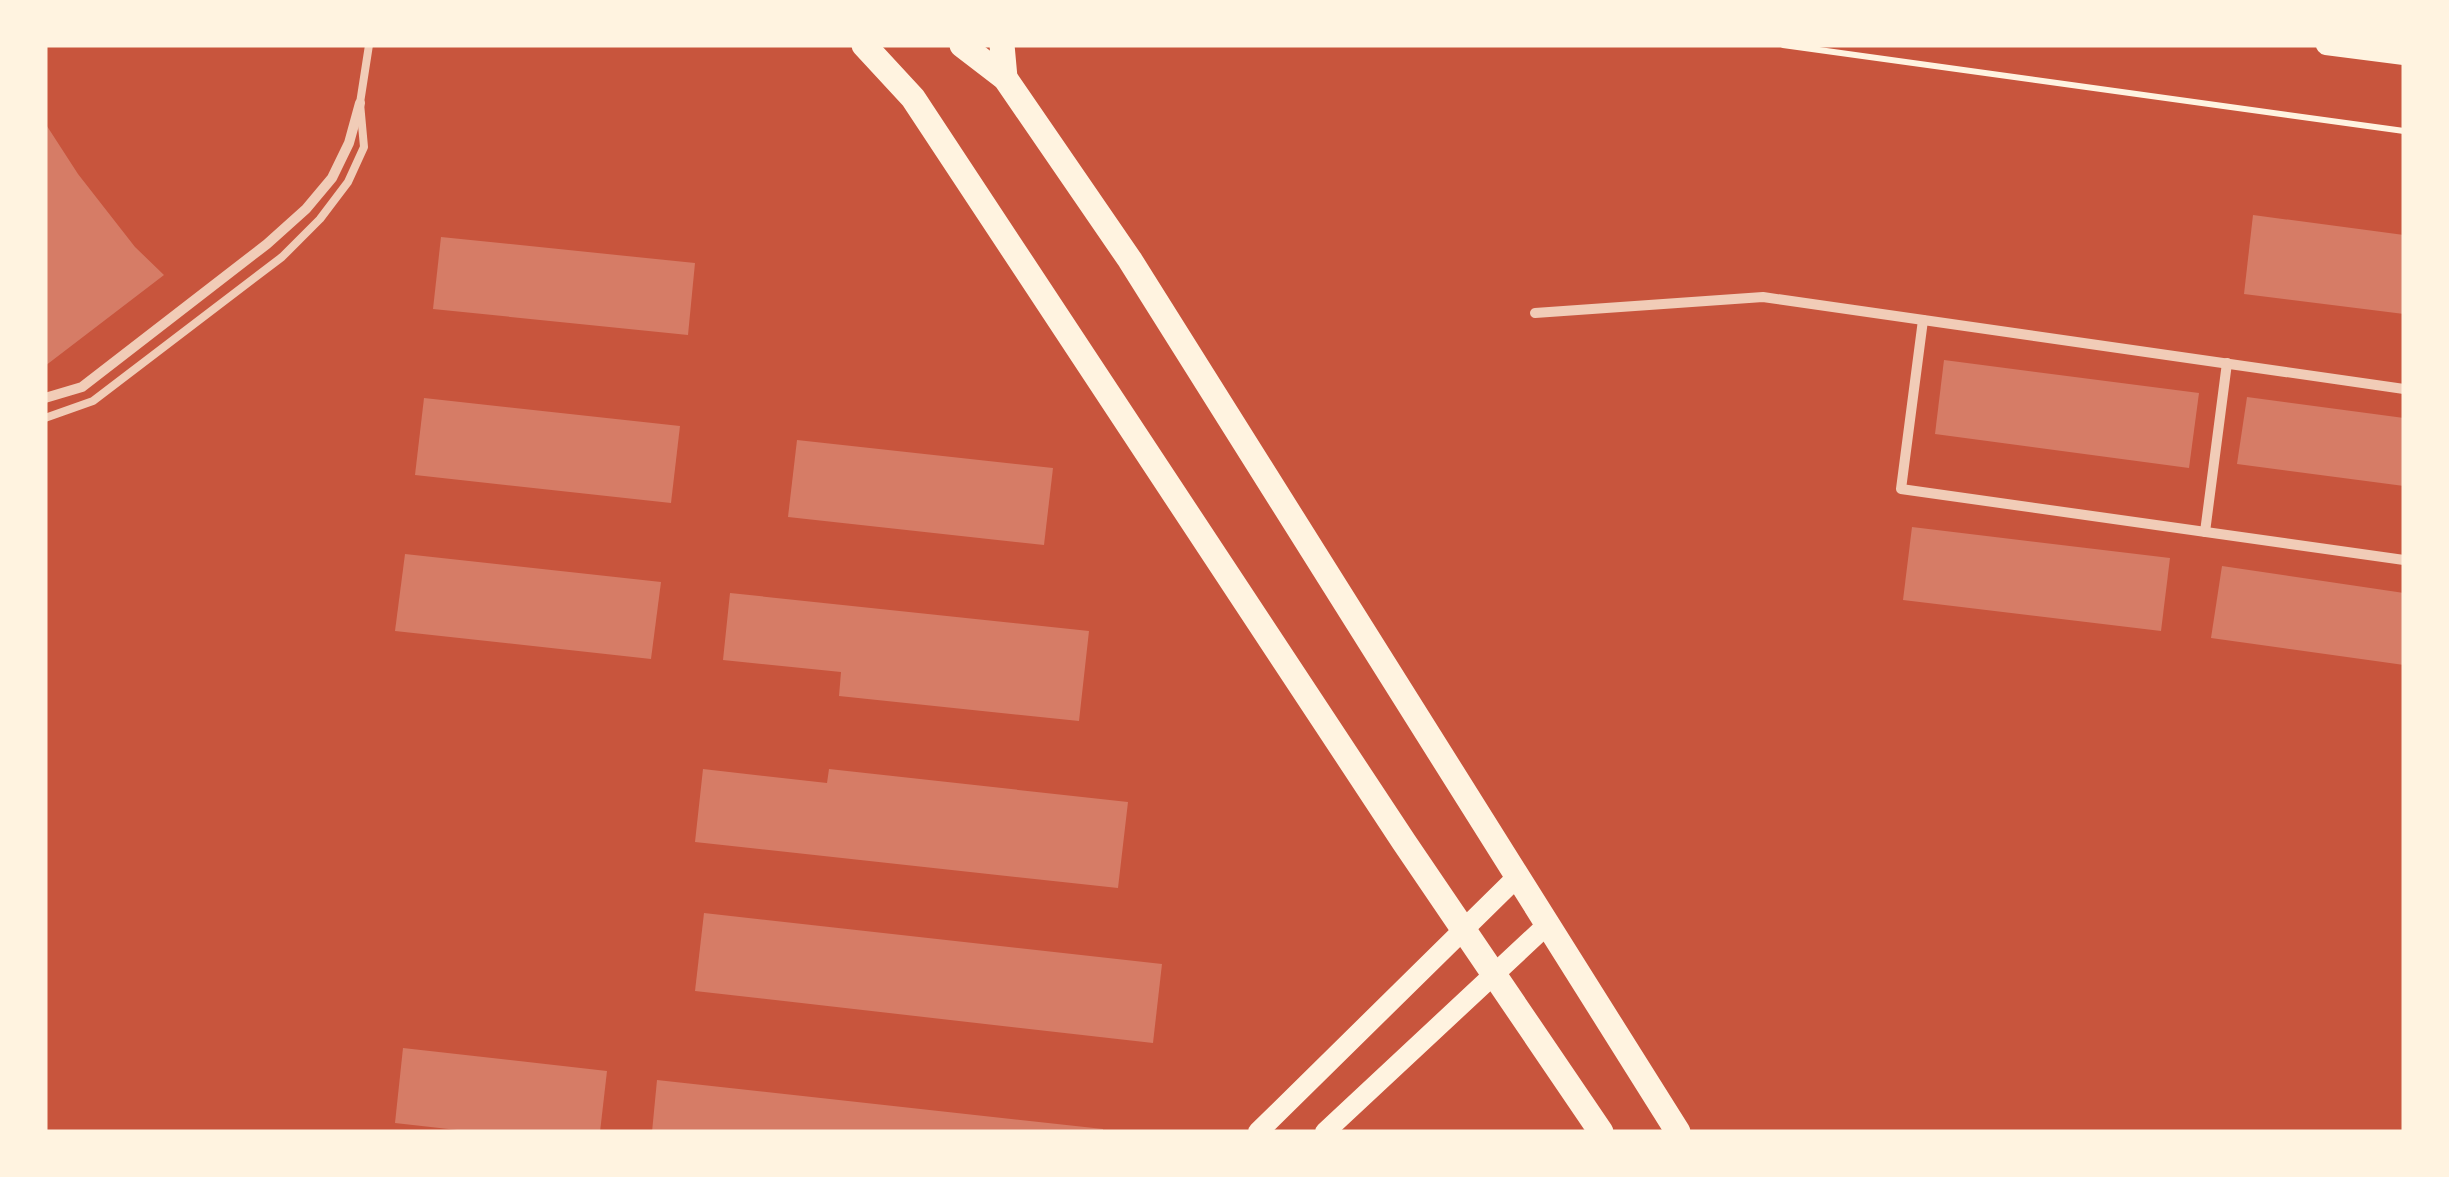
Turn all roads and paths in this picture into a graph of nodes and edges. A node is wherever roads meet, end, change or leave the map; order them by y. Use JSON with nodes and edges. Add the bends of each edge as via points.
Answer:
{"nodes":[{"id":1,"x":369,"y":45,"type":"edge"},
{"id":2,"x":864,"y":45,"type":"edge"},
{"id":3,"x":962,"y":45,"type":"edge"},
{"id":4,"x":1002,"y":45,"type":"edge"},
{"id":5,"x":1783,"y":45,"type":"edge"},
{"id":6,"x":2326,"y":45,"type":"edge"},
{"id":7,"x":2404,"y":56,"type":"edge"},
{"id":8,"x":1005,"y":78,"type":"junction"},
{"id":9,"x":360,"y":103,"type":"junction"},
{"id":10,"x":2404,"y":131,"type":"edge"},
{"id":11,"x":1535,"y":314,"type":"dead end"},
{"id":12,"x":1922,"y":320,"type":"junction"},
{"id":13,"x":2227,"y":364,"type":"junction"},
{"id":14,"x":2404,"y":389,"type":"edge"},
{"id":15,"x":45,"y":398,"type":"edge"},
{"id":16,"x":45,"y":418,"type":"edge"},
{"id":17,"x":2205,"y":532,"type":"junction"},
{"id":18,"x":2404,"y":560,"type":"edge"},
{"id":19,"x":1518,"y":876,"type":"junction"},
{"id":20,"x":1549,"y":923,"type":"junction"},
{"id":21,"x":1464,"y":929,"type":"junction"},
{"id":22,"x":1494,"y":974,"type":"junction"},
{"id":23,"x":1258,"y":1132,"type":"edge"},
{"id":24,"x":1325,"y":1132,"type":"edge"},
{"id":25,"x":1601,"y":1132,"type":"edge"},
{"id":26,"x":1678,"y":1132,"type":"edge"}],
"edges":[{"from":1,"to":9,"type":"lane"},
{"from":2,"to":21,"type":"main road","via":[[913,98]]},
{"from":3,"to":8,"type":"main road"},
{"from":4,"to":8,"type":"main road"},
{"from":5,"to":10,"type":"path"},
{"from":6,"to":7,"type":"main road"},
{"from":8,"to":19,"type":"main road","via":[[1130,260]]},
{"from":9,"to":15,"type":"street","via":[[332,178],[306,209],[82,388]]},
{"from":9,"to":16,"type":"lane","via":[[364,147],[348,182],[282,257],[93,402]]},
{"from":11,"to":12,"type":"street","via":[[1763,296]]},
{"from":12,"to":13,"type":"street"},
{"from":12,"to":17,"type":"street","via":[[1901,490]]},
{"from":13,"to":14,"type":"street"},
{"from":13,"to":17,"type":"street"},
{"from":17,"to":18,"type":"street"},
{"from":19,"to":20,"type":"main road"},
{"from":19,"to":21,"type":"main road"},
{"from":20,"to":22,"type":"main road"},
{"from":20,"to":26,"type":"main road"},
{"from":21,"to":22,"type":"main road"},
{"from":21,"to":23,"type":"main road"},
{"from":22,"to":24,"type":"main road"},
{"from":22,"to":25,"type":"main road"}]}
